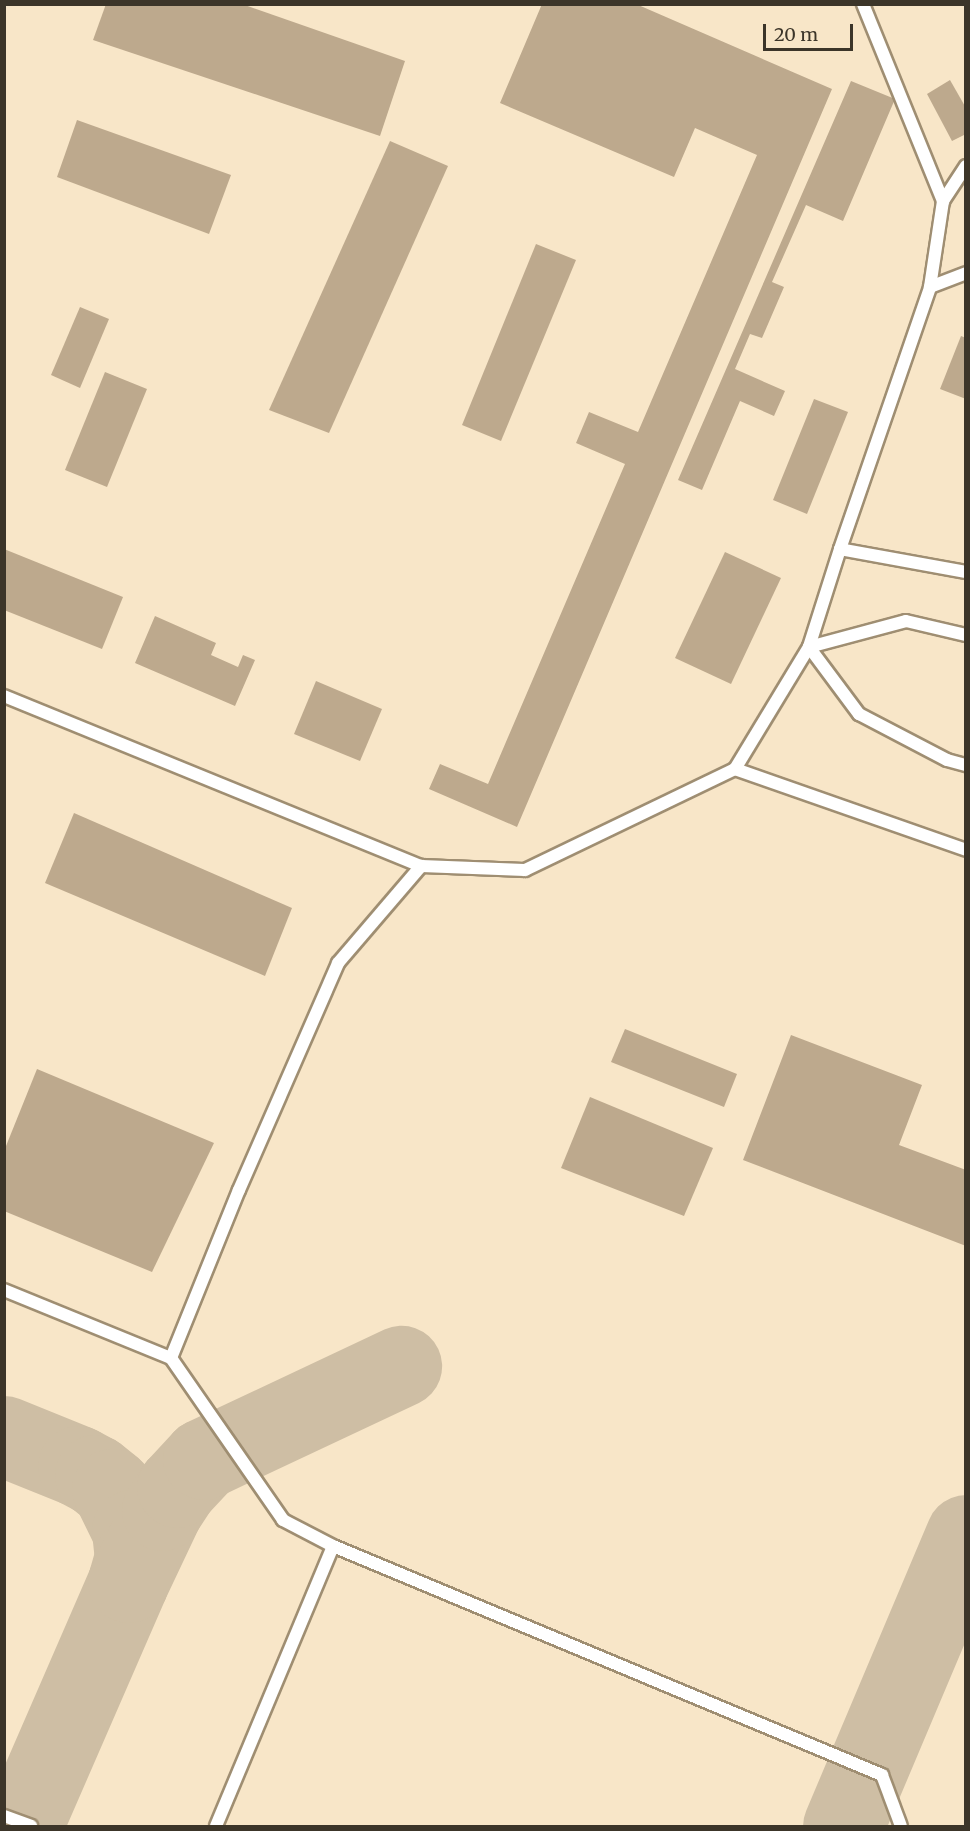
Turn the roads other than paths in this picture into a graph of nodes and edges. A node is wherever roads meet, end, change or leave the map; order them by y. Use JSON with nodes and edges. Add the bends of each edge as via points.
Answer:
{"nodes":[{"id":1,"x":863,"y":4,"type":"edge"},
{"id":2,"x":966,"y":166,"type":"edge"},
{"id":3,"x":943,"y":201,"type":"junction"},
{"id":4,"x":966,"y":273,"type":"edge"},
{"id":5,"x":930,"y":287,"type":"junction"},
{"id":6,"x":840,"y":549,"type":"junction"},
{"id":7,"x":966,"y":572,"type":"edge"},
{"id":8,"x":966,"y":635,"type":"edge"},
{"id":9,"x":809,"y":647,"type":"junction"},
{"id":10,"x":4,"y":696,"type":"edge"},
{"id":11,"x":966,"y":765,"type":"edge"},
{"id":12,"x":735,"y":769,"type":"junction"},
{"id":13,"x":966,"y":850,"type":"edge"},
{"id":14,"x":421,"y":866,"type":"junction"},
{"id":15,"x":4,"y":1290,"type":"edge"},
{"id":16,"x":171,"y":1358,"type":"junction"},
{"id":17,"x":333,"y":1546,"type":"junction"},
{"id":18,"x":4,"y":1816,"type":"edge"},
{"id":19,"x":31,"y":1827,"type":"edge"},
{"id":20,"x":216,"y":1827,"type":"edge"},
{"id":21,"x":902,"y":1827,"type":"edge"}],
"edges":[{"from":1,"to":3,"type":"lane"},
{"from":2,"to":3,"type":"lane"},
{"from":3,"to":5,"type":"lane"},
{"from":4,"to":5,"type":"lane"},
{"from":5,"to":6,"type":"lane"},
{"from":6,"to":7,"type":"lane"},
{"from":6,"to":9,"type":"lane"},
{"from":8,"to":9,"type":"lane","via":[[906,621]]},
{"from":9,"to":11,"type":"lane","via":[[859,714],[947,760]]},
{"from":9,"to":12,"type":"lane"},
{"from":10,"to":14,"type":"lane"},
{"from":12,"to":13,"type":"lane"},
{"from":12,"to":14,"type":"lane","via":[[525,870]]},
{"from":14,"to":16,"type":"lane","via":[[338,963]]},
{"from":15,"to":16,"type":"lane"},
{"from":16,"to":17,"type":"lane","via":[[283,1520]]},
{"from":17,"to":20,"type":"lane"},
{"from":17,"to":21,"type":"lane","via":[[882,1775]]},
{"from":18,"to":19,"type":"lane"}]}
